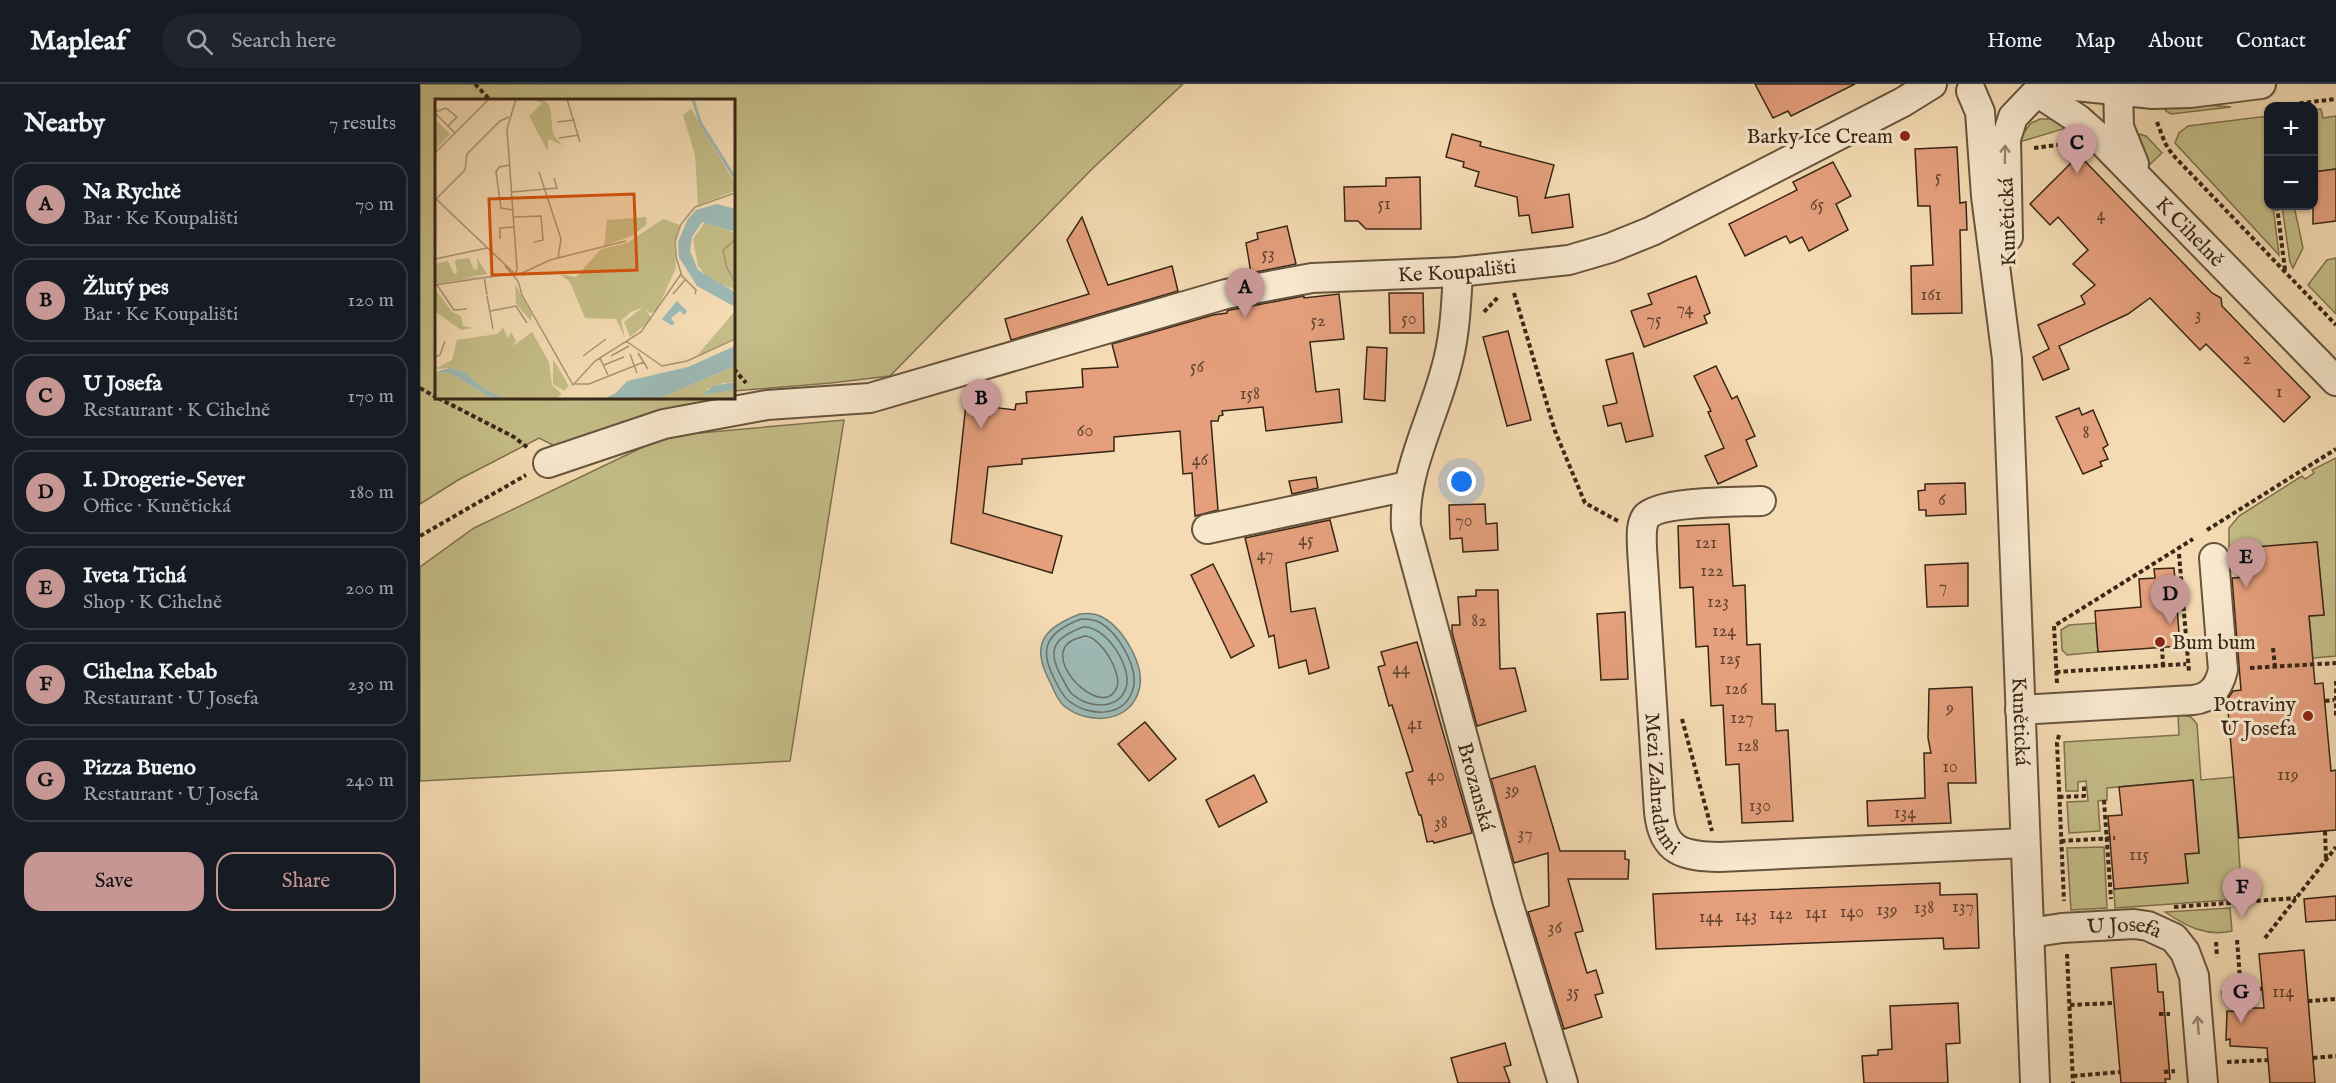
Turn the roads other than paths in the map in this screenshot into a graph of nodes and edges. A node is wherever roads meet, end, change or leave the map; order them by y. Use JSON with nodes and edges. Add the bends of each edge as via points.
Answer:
{"nodes":[{"id":1,"x":1932,"y":84,"type":"edge"},
{"id":2,"x":2261,"y":84,"type":"edge"},
{"id":3,"x":1967,"y":87,"type":"edge"},
{"id":4,"x":2118,"y":88,"type":"edge"},
{"id":5,"x":2043,"y":89,"type":"edge"},
{"id":6,"x":1903,"y":102,"type":"junction"},
{"id":7,"x":2163,"y":201,"type":"junction"},
{"id":8,"x":1458,"y":272,"type":"junction"},
{"id":9,"x":2007,"y":359,"type":"junction"},
{"id":10,"x":2336,"y":381,"type":"edge"},
{"id":11,"x":548,"y":463,"type":"road end"},
{"id":12,"x":1408,"y":486,"type":"junction"},
{"id":13,"x":1761,"y":501,"type":"dead end"},
{"id":14,"x":1207,"y":529,"type":"dead end"},
{"id":15,"x":2205,"y":548,"type":"road end"},
{"id":16,"x":2020,"y":710,"type":"junction"},
{"id":17,"x":2025,"y":843,"type":"junction"},
{"id":18,"x":2029,"y":933,"type":"junction"},
{"id":19,"x":1563,"y":1083,"type":"edge"},
{"id":20,"x":2035,"y":1083,"type":"edge"},
{"id":21,"x":2203,"y":1083,"type":"edge"}],
"edges":[{"from":1,"to":6,"type":"street","name":"Ke Koupališti"},
{"from":2,"to":4,"type":"street","via":[[2190,93],[2153,94]]},
{"from":3,"to":5,"type":"street","via":[[1987,101],[2007,105]]},
{"from":3,"to":6,"type":"street","name":"Ke Koupališti"},
{"from":3,"to":9,"type":"street","name":"Kunětická","via":[[1980,112],[1986,196]]},
{"from":4,"to":5,"type":"street"},
{"from":4,"to":7,"type":"street","via":[[2122,138],[2141,175]]},
{"from":5,"to":7,"type":"street","name":"K Cihelně"},
{"from":9,"to":5,"type":"street","name":"Kunětická","one_way":true,"via":[[2010,286],[2005,150],[2013,117]]},
{"from":6,"to":8,"type":"street","name":"Ke Koupališti","via":[[1652,231],[1610,248],[1569,260]]},
{"from":7,"to":10,"type":"street","name":"K Cihelně"},
{"from":8,"to":11,"type":"street","name":"Ke Koupališti","via":[[1312,278],[1226,294],[870,398],[766,405],[664,424]]},
{"from":8,"to":12,"type":"street","name":"Brozanská","via":[[1454,340]]},
{"from":9,"to":16,"type":"street","name":"Kunětická"},
{"from":12,"to":14,"type":"street"},
{"from":12,"to":19,"type":"street","name":"Brozanská","via":[[1406,527],[1413,554],[1508,903]]},
{"from":13,"to":17,"type":"street","name":"Mezi Zahradami","via":[[1658,508],[1646,518],[1642,534],[1659,812],[1662,832],[1672,847],[1682,853],[1719,857]]},
{"from":15,"to":16,"type":"street","via":[[2223,670],[2211,694],[2193,700]]},
{"from":16,"to":17,"type":"street","name":"Kunětická"},
{"from":17,"to":18,"type":"street","name":"Kunětická"},
{"from":18,"to":20,"type":"street","name":"Kunětická"},
{"from":21,"to":18,"type":"street","name":"U Josefa","one_way":true,"via":[[2194,976],[2174,938],[2134,924]]}]}
